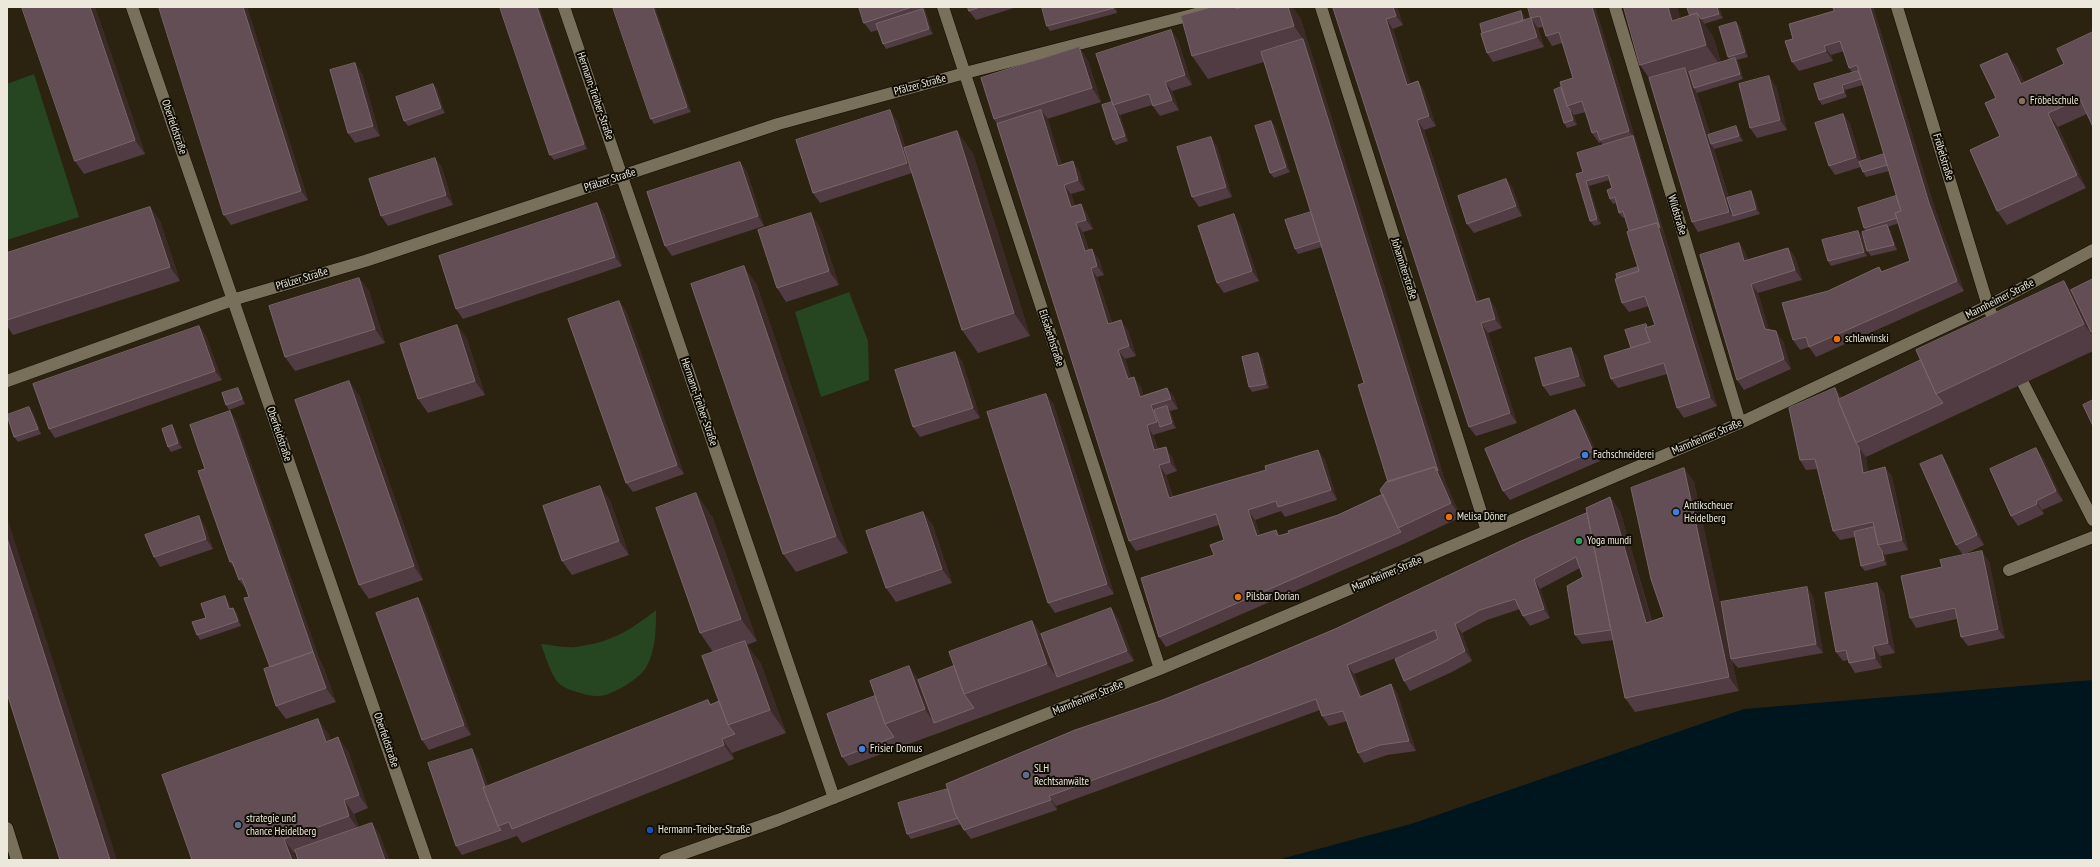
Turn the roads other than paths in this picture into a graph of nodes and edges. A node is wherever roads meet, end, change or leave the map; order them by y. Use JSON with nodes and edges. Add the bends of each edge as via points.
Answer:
{"nodes":[{"id":1,"x":132,"y":7,"type":"edge"},
{"id":2,"x":564,"y":7,"type":"edge"},
{"id":3,"x":943,"y":7,"type":"edge"},
{"id":4,"x":1223,"y":7,"type":"edge"},
{"id":5,"x":1321,"y":7,"type":"edge"},
{"id":6,"x":1615,"y":7,"type":"edge"},
{"id":7,"x":1897,"y":7,"type":"edge"},
{"id":8,"x":965,"y":73,"type":"junction"},
{"id":9,"x":623,"y":176,"type":"junction"},
{"id":10,"x":2093,"y":250,"type":"edge"},
{"id":11,"x":232,"y":300,"type":"junction"},
{"id":12,"x":1988,"y":306,"type":"junction"},
{"id":13,"x":2003,"y":340,"type":"edge"},
{"id":14,"x":7,"y":381,"type":"edge"},
{"id":15,"x":2023,"y":384,"type":"edge"},
{"id":16,"x":1740,"y":423,"type":"junction"},
{"id":17,"x":2093,"y":520,"type":"edge"},
{"id":18,"x":1487,"y":532,"type":"junction"},
{"id":19,"x":2093,"y":537,"type":"edge"},
{"id":20,"x":2009,"y":570,"type":"dead end"},
{"id":21,"x":1160,"y":669,"type":"junction"},
{"id":22,"x":834,"y":798,"type":"junction"},
{"id":23,"x":7,"y":828,"type":"edge"},
{"id":24,"x":17,"y":860,"type":"edge"},
{"id":25,"x":426,"y":860,"type":"edge"},
{"id":26,"x":665,"y":860,"type":"edge"}],
"edges":[{"from":1,"to":11,"type":"street","name":"Oberfeldstraße"},
{"from":2,"to":9,"type":"street","name":"Hermann-Treiber-Straße"},
{"from":3,"to":8,"type":"street","name":"Elisabethstraße"},
{"from":4,"to":8,"type":"street","name":"Pfälzer Straße"},
{"from":5,"to":18,"type":"street","name":"Johanniterstraße"},
{"from":6,"to":16,"type":"street","name":"Wildstraße"},
{"from":7,"to":12,"type":"street","name":"Fröbelstraße"},
{"from":8,"to":9,"type":"street","name":"Pfälzer Straße","via":[[778,124]]},
{"from":8,"to":21,"type":"street","name":"Elisabethstraße"},
{"from":9,"to":11,"type":"street","name":"Pfälzer Straße","via":[[365,260]]},
{"from":9,"to":22,"type":"street","name":"Hermann-Treiber-Straße"},
{"from":10,"to":12,"type":"street","name":"Mannheimer Straße"},
{"from":11,"to":14,"type":"street","name":"Pfälzer Straße"},
{"from":11,"to":25,"type":"street","name":"Oberfeldstraße"},
{"from":12,"to":13,"type":"street","name":"Fröbelstraße"},
{"from":12,"to":16,"type":"street","name":"Mannheimer Straße"},
{"from":15,"to":17,"type":"street"},
{"from":16,"to":18,"type":"street","name":"Mannheimer Straße"},
{"from":18,"to":21,"type":"street","name":"Mannheimer Straße"},
{"from":19,"to":20,"type":"street"},
{"from":21,"to":22,"type":"street","name":"Mannheimer Straße"},
{"from":22,"to":26,"type":"street","name":"Mannheimer Straße"},
{"from":23,"to":24,"type":"street"}]}
